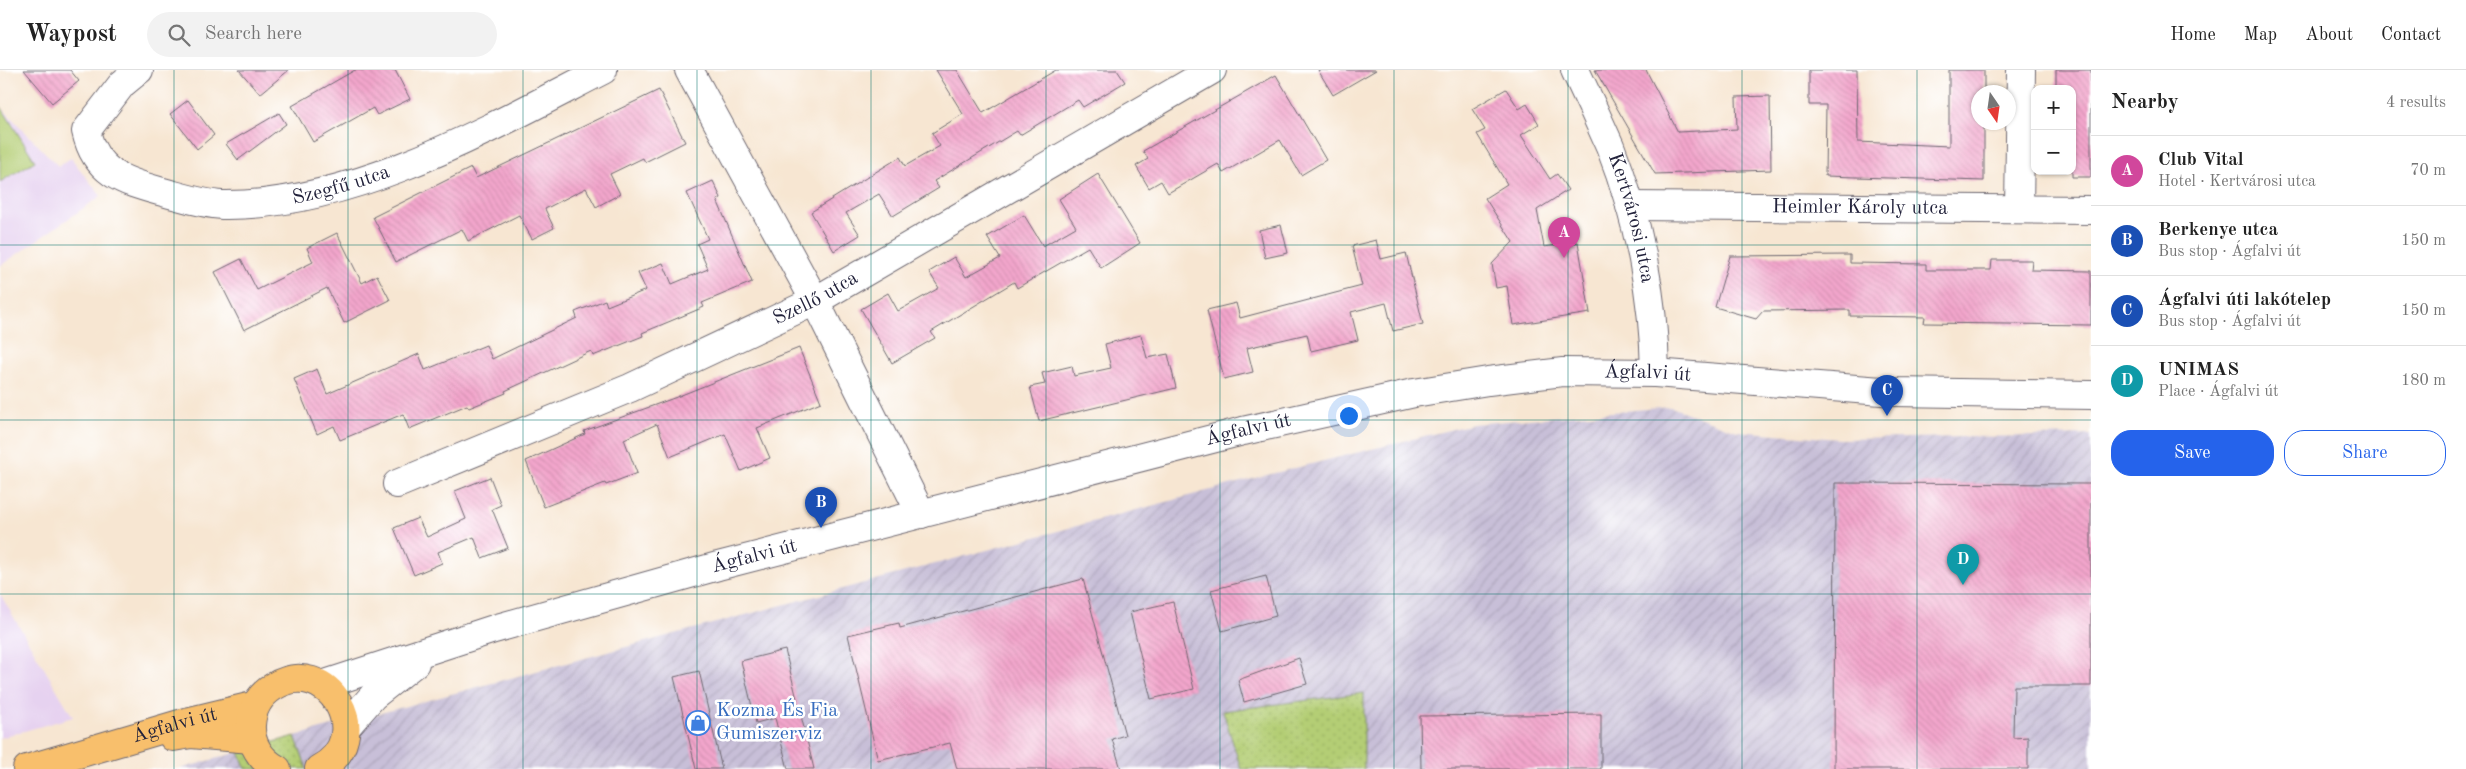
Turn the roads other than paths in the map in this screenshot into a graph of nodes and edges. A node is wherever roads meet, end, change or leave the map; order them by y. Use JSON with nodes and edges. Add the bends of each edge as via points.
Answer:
{"nodes":[{"id":1,"x":139,"y":70,"type":"edge"},
{"id":2,"x":603,"y":70,"type":"edge"},
{"id":3,"x":689,"y":70,"type":"edge"},
{"id":4,"x":1212,"y":70,"type":"edge"},
{"id":5,"x":1575,"y":70,"type":"edge"},
{"id":6,"x":2021,"y":70,"type":"edge"},
{"id":7,"x":1630,"y":206,"type":"junction"},
{"id":8,"x":2019,"y":209,"type":"junction"},
{"id":9,"x":2091,"y":210,"type":"edge"},
{"id":10,"x":815,"y":302,"type":"junction"},
{"id":11,"x":1655,"y":373,"type":"junction"},
{"id":12,"x":2091,"y":395,"type":"edge"},
{"id":13,"x":397,"y":484,"type":"dead end"},
{"id":14,"x":920,"y":514,"type":"junction"},
{"id":15,"x":430,"y":652,"type":"junction"},
{"id":16,"x":322,"y":685,"type":"junction"},
{"id":17,"x":256,"y":705,"type":"junction"},
{"id":18,"x":346,"y":727,"type":"junction"},
{"id":19,"x":252,"y":740,"type":"junction"},
{"id":20,"x":93,"y":750,"type":"junction"},
{"id":21,"x":26,"y":769,"type":"edge"},
{"id":22,"x":277,"y":769,"type":"edge"},
{"id":23,"x":320,"y":769,"type":"edge"}],
"edges":[{"from":1,"to":2,"type":"street","name":"Szegfű utca","via":[[122,84],[86,132],[90,149],[98,162],[113,174],[140,185],[221,205],[274,201],[341,188],[396,169],[490,127]]},
{"from":3,"to":10,"type":"street"},
{"from":4,"to":10,"type":"street","name":"Szellő utca"},
{"from":5,"to":7,"type":"street","name":"Kertvárosi utca","via":[[1610,147]]},
{"from":6,"to":8,"type":"street"},
{"from":7,"to":8,"type":"street","name":"Heimler Károly utca"},
{"from":7,"to":11,"type":"street","name":"Kertvárosi utca","via":[[1649,293]]},
{"from":8,"to":9,"type":"street","name":"Heimler Károly utca"},
{"from":10,"to":13,"type":"street","name":"Szellő utca","via":[[630,388]]},
{"from":10,"to":14,"type":"street"},
{"from":11,"to":12,"type":"street","name":"Ágfalvi út","via":[[1894,392]]},
{"from":11,"to":14,"type":"street","name":"Ágfalvi út","via":[[1563,372],[1488,380],[1414,393],[1243,431]]},
{"from":14,"to":15,"type":"street","name":"Ágfalvi út","via":[[644,587]]},
{"from":15,"to":16,"type":"street","name":"Ágfalvi út"},
{"from":15,"to":18,"type":"street","name":"Ágfalvi út","via":[[373,696]]},
{"from":16,"to":17,"type":"main road","via":[[288,680],[268,690]]},
{"from":16,"to":18,"type":"main road","via":[[340,703]]},
{"from":17,"to":19,"type":"main road"},
{"from":17,"to":20,"type":"main road","name":"Ágfalvi út"},
{"from":18,"to":23,"type":"main road","via":[[341,748]]},
{"from":19,"to":20,"type":"main road","name":"Ágfalvi út","via":[[191,734]]},
{"from":19,"to":22,"type":"main road","via":[[259,755]]},
{"from":20,"to":21,"type":"main road","name":"Ágfalvi út"}]}
